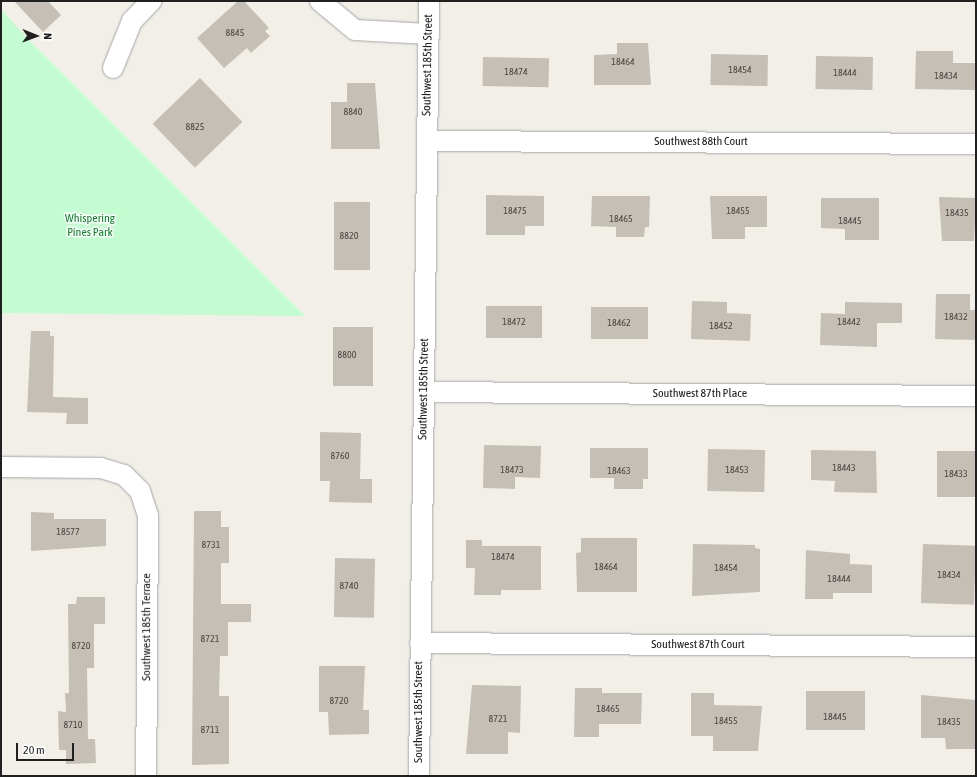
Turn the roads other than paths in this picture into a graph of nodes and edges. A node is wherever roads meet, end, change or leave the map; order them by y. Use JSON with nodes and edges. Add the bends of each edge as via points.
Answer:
{"nodes":[{"id":1,"x":151,"y":1,"type":"edge"},
{"id":2,"x":320,"y":1,"type":"edge"},
{"id":3,"x":429,"y":1,"type":"edge"},
{"id":4,"x":428,"y":34,"type":"junction"},
{"id":5,"x":113,"y":68,"type":"dead end"},
{"id":6,"x":427,"y":140,"type":"junction"},
{"id":7,"x":976,"y":144,"type":"edge"},
{"id":8,"x":424,"y":392,"type":"junction"},
{"id":9,"x":976,"y":396,"type":"edge"},
{"id":10,"x":1,"y":467,"type":"edge"},
{"id":11,"x":420,"y":643,"type":"junction"},
{"id":12,"x":976,"y":647,"type":"edge"},
{"id":13,"x":146,"y":776,"type":"edge"},
{"id":14,"x":419,"y":776,"type":"edge"}],
"edges":[{"from":1,"to":5,"type":"street","via":[[132,21]]},
{"from":2,"to":4,"type":"street","via":[[355,30]]},
{"from":3,"to":4,"type":"street","name":"Southwest 185th Street"},
{"from":4,"to":6,"type":"street","name":"Southwest 185th Street"},
{"from":6,"to":7,"type":"street","name":"Southwest 88th Court"},
{"from":6,"to":8,"type":"street","name":"Southwest 185th Street"},
{"from":8,"to":9,"type":"street","name":"Southwest 87th Place"},
{"from":8,"to":11,"type":"street","name":"Southwest 185th Street"},
{"from":10,"to":13,"type":"street","name":"Southwest 185th Terrace","via":[[101,468],[133,482],[148,515]]},
{"from":11,"to":12,"type":"street","name":"Southwest 87th Court"},
{"from":11,"to":14,"type":"street","name":"Southwest 185th Street"}]}
